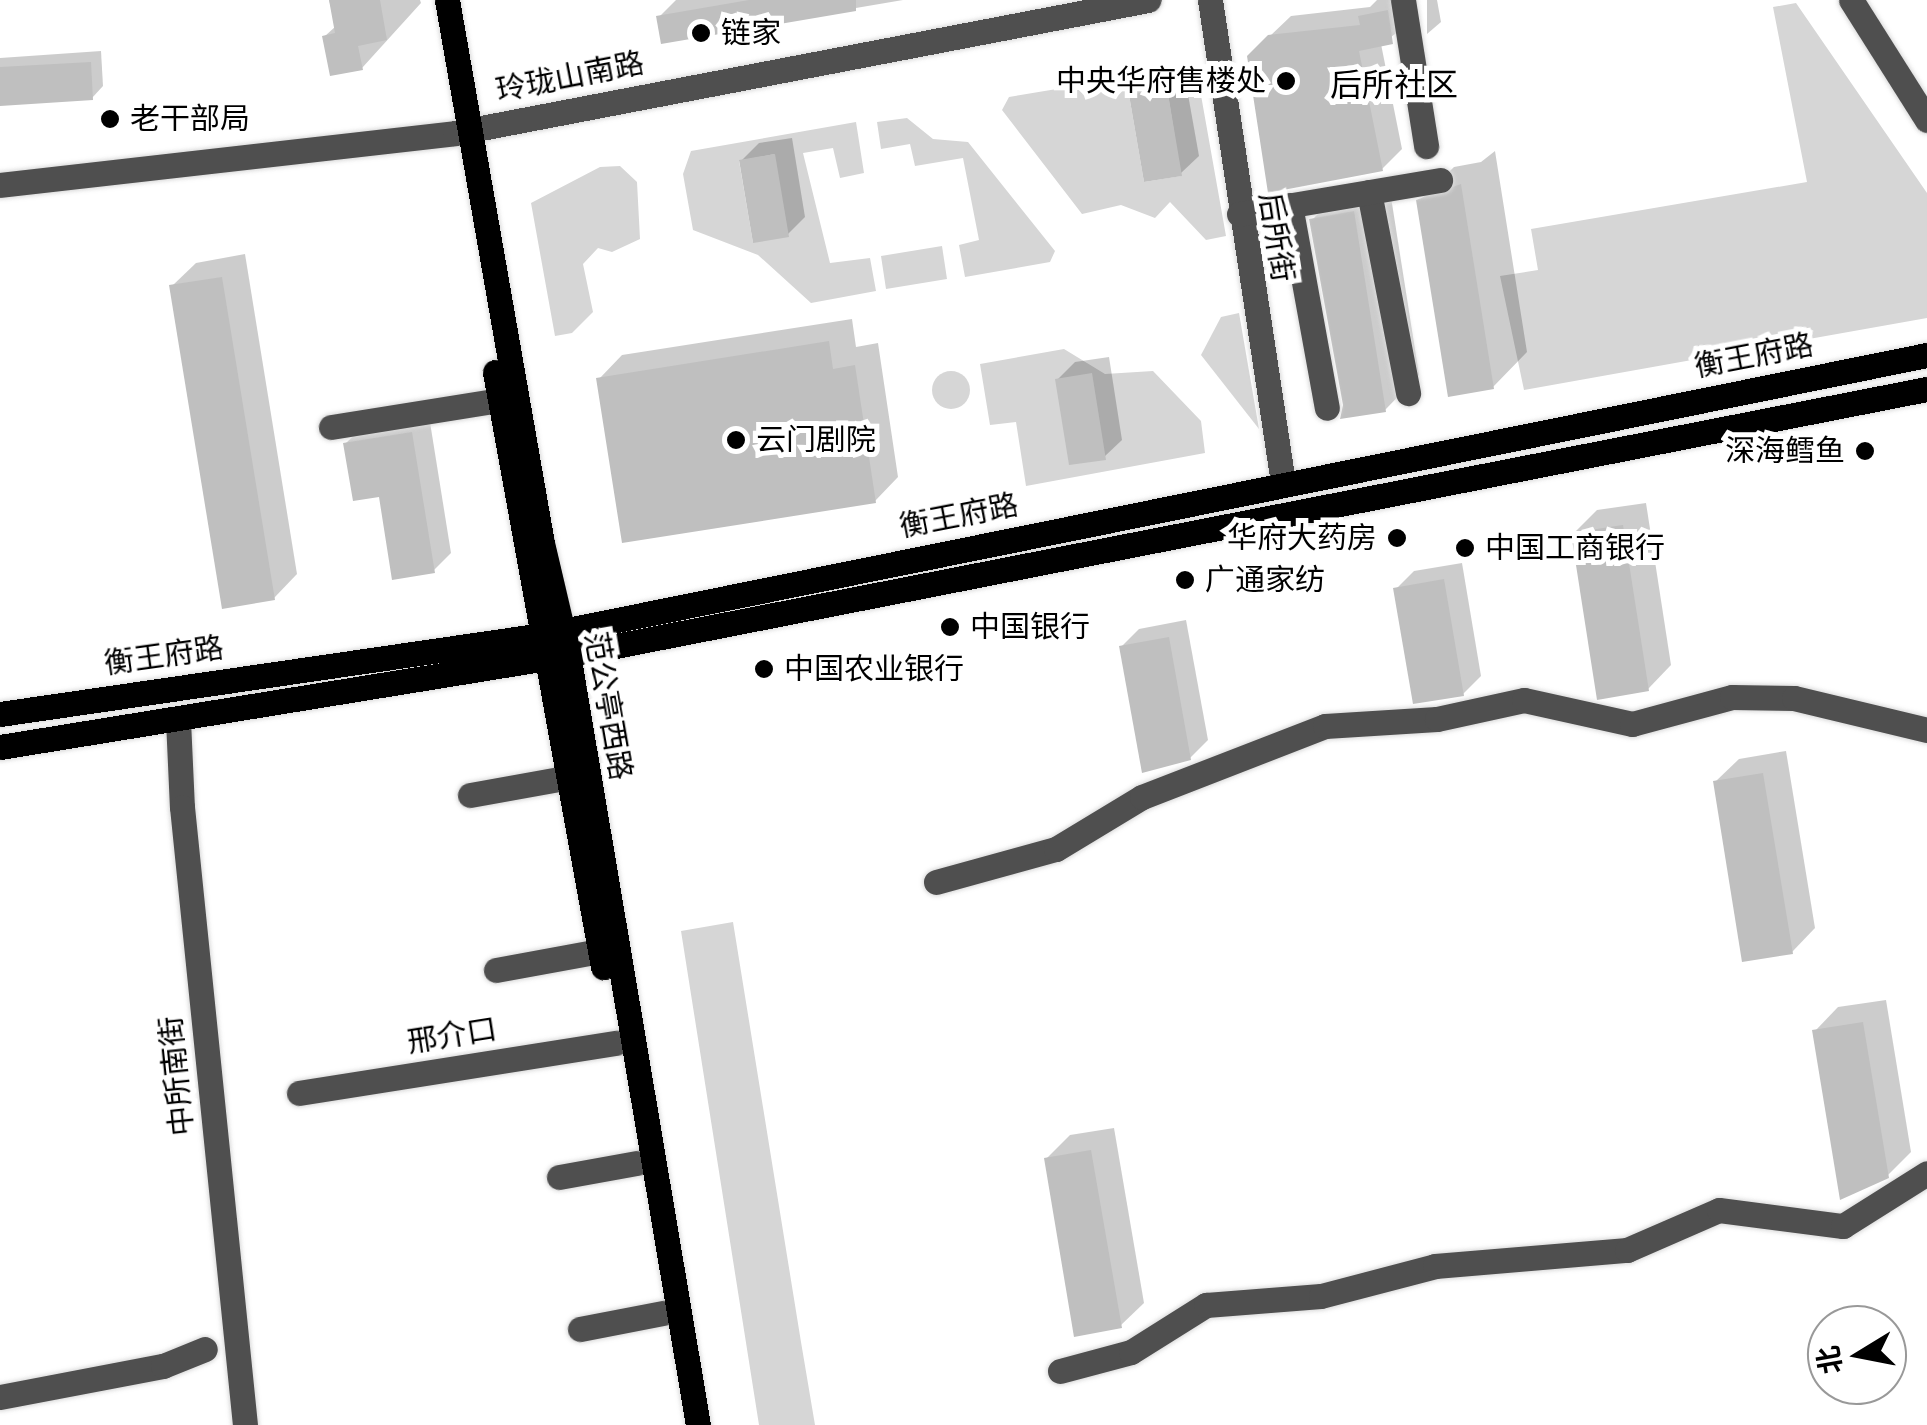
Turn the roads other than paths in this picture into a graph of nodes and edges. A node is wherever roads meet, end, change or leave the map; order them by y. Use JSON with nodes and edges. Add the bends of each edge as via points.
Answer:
{"nodes":[{"id":1,"x":431,"y":0,"type":"edge"},
{"id":2,"x":447,"y":0,"type":"edge"},
{"id":3,"x":1148,"y":0,"type":"edge"},
{"id":4,"x":1210,"y":0,"type":"edge"},
{"id":5,"x":1403,"y":0,"type":"edge"},
{"id":6,"x":1850,"y":0,"type":"edge"},
{"id":7,"x":1927,"y":120,"type":"edge"},
{"id":8,"x":463,"y":131,"type":"junction"},
{"id":9,"x":1426,"y":146,"type":"dead end"},
{"id":10,"x":1440,"y":180,"type":"dead end"},
{"id":11,"x":0,"y":186,"type":"edge"},
{"id":12,"x":1369,"y":192,"type":"junction"},
{"id":13,"x":1290,"y":205,"type":"junction"},
{"id":14,"x":1239,"y":214,"type":"junction"},
{"id":15,"x":1927,"y":355,"type":"edge"},
{"id":16,"x":1927,"y":389,"type":"edge"},
{"id":17,"x":1408,"y":393,"type":"dead end"},
{"id":18,"x":500,"y":400,"type":"junction"},
{"id":19,"x":1327,"y":408,"type":"dead end"},
{"id":20,"x":331,"y":427,"type":"dead end"},
{"id":21,"x":1283,"y":484,"type":"junction"},
{"id":22,"x":555,"y":644,"type":"junction"},
{"id":23,"x":0,"y":714,"type":"edge"},
{"id":24,"x":178,"y":720,"type":"junction"},
{"id":25,"x":1927,"y":730,"type":"edge"},
{"id":26,"x":0,"y":747,"type":"edge"},
{"id":27,"x":570,"y":777,"type":"junction"},
{"id":28,"x":470,"y":795,"type":"dead end"},
{"id":29,"x":936,"y":882,"type":"dead end"},
{"id":30,"x":600,"y":951,"type":"junction"},
{"id":31,"x":496,"y":970,"type":"dead end"},
{"id":32,"x":616,"y":1043,"type":"junction"},
{"id":33,"x":299,"y":1094,"type":"dead end"},
{"id":34,"x":637,"y":1163,"type":"junction"},
{"id":35,"x":1927,"y":1173,"type":"edge"},
{"id":36,"x":559,"y":1177,"type":"dead end"},
{"id":37,"x":663,"y":1314,"type":"junction"},
{"id":38,"x":580,"y":1329,"type":"dead end"},
{"id":39,"x":205,"y":1349,"type":"dead end"},
{"id":40,"x":1060,"y":1371,"type":"dead end"},
{"id":41,"x":0,"y":1397,"type":"edge"},
{"id":42,"x":245,"y":1425,"type":"edge"},
{"id":43,"x":682,"y":1425,"type":"edge"},
{"id":44,"x":698,"y":1425,"type":"edge"}],
"edges":[{"from":1,"to":8,"type":"main road","name":"范公亭西路"},
{"from":2,"to":8,"type":"main road","name":"范公亭西路"},
{"from":3,"to":8,"type":"street","name":"玲珑山南路"},
{"from":4,"to":14,"type":"street","name":"后所街"},
{"from":5,"to":9,"type":"street"},
{"from":6,"to":7,"type":"street"},
{"from":8,"to":11,"type":"street","name":"玲珑山南路"},
{"from":8,"to":18,"type":"main road","name":"范公亭西路"},
{"from":8,"to":22,"type":"main road","name":"范公亭西路"},
{"from":10,"to":12,"type":"street"},
{"from":12,"to":13,"type":"street"},
{"from":12,"to":17,"type":"street"},
{"from":13,"to":14,"type":"street"},
{"from":13,"to":19,"type":"street"},
{"from":14,"to":21,"type":"street","name":"后所街"},
{"from":15,"to":21,"type":"main road","name":"衡王府路"},
{"from":16,"to":22,"type":"main road","name":"衡王府路"},
{"from":18,"to":20,"type":"street"},
{"from":18,"to":22,"type":"main road","name":"范公亭西路"},
{"from":21,"to":22,"type":"main road","name":"衡王府路"},
{"from":22,"to":23,"type":"main road","name":"衡王府路"},
{"from":22,"to":24,"type":"main road","name":"衡王府路"},
{"from":22,"to":27,"type":"main road","name":"范公亭西路"},
{"from":22,"to":44,"type":"main road","name":"范公亭西路"},
{"from":24,"to":26,"type":"main road","name":"衡王府路"},
{"from":24,"to":42,"type":"street","name":"中所南街"},
{"from":25,"to":29,"type":"street","via":[[1794,698],[1732,697],[1632,724],[1524,700],[1437,719],[1325,726],[1142,798],[1056,849]]},
{"from":27,"to":28,"type":"street"},
{"from":27,"to":30,"type":"main road","name":"范公亭西路"},
{"from":30,"to":31,"type":"street"},
{"from":30,"to":32,"type":"main road","name":"范公亭西路"},
{"from":32,"to":33,"type":"street","name":"邢介口"},
{"from":32,"to":34,"type":"main road","name":"范公亭西路"},
{"from":34,"to":36,"type":"street"},
{"from":34,"to":37,"type":"main road","name":"范公亭西路"},
{"from":35,"to":40,"type":"street","via":[[1842,1226],[1718,1210],[1627,1250],[1436,1266],[1321,1296],[1206,1305],[1132,1352]]},
{"from":37,"to":38,"type":"street"},
{"from":37,"to":43,"type":"main road","name":"范公亭西路"},
{"from":39,"to":41,"type":"street","via":[[162,1366]]}]}
